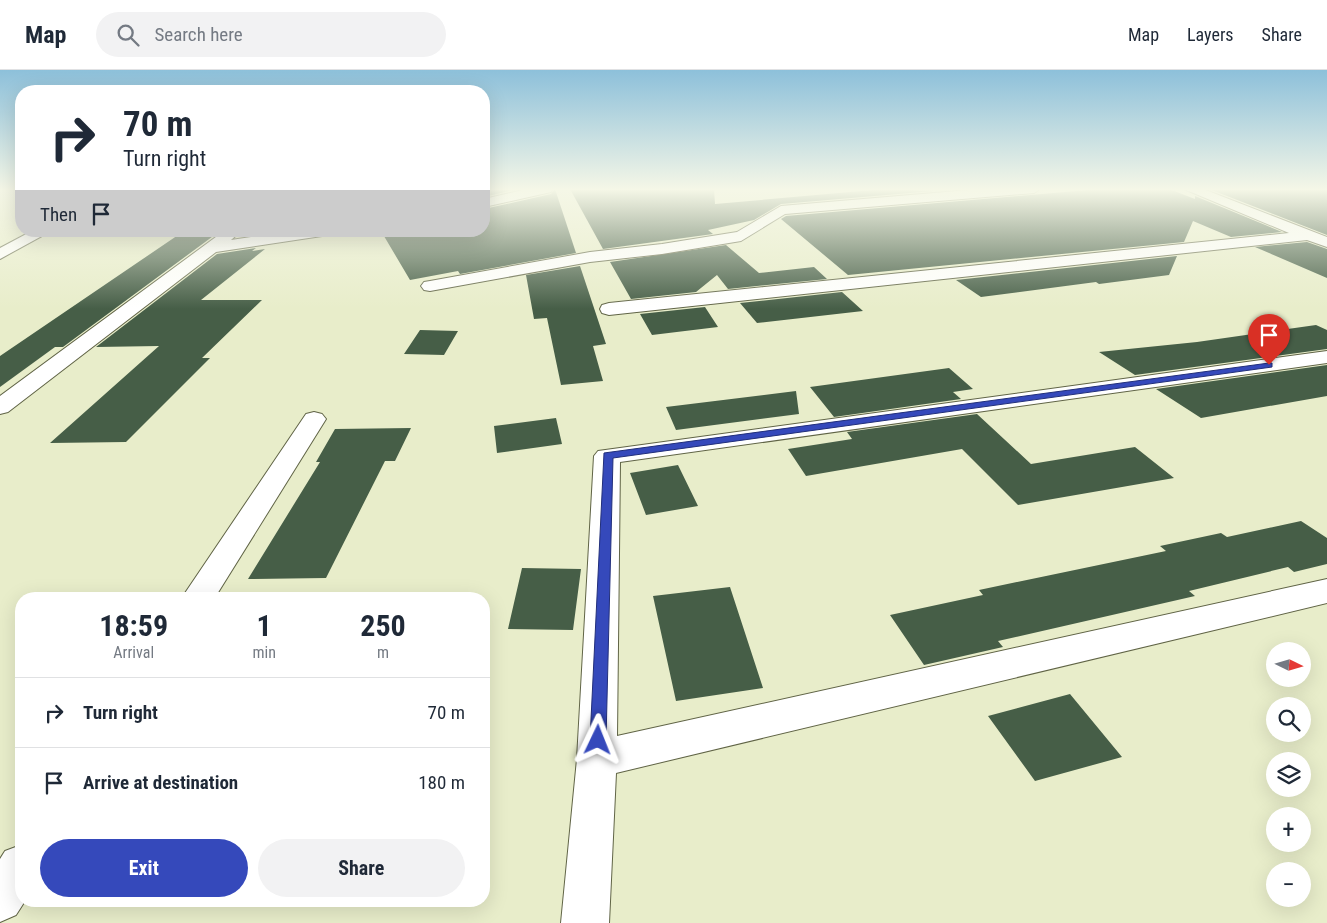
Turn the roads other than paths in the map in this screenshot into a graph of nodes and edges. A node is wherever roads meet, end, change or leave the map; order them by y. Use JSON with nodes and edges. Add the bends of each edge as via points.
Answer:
{"nodes":[{"id":1,"x":752,"y":229,"type":"edge"},
{"id":2,"x":1293,"y":229,"type":"edge"},
{"id":3,"x":1309,"y":235,"type":"junction"},
{"id":4,"x":33,"y":237,"type":"edge"},
{"id":5,"x":226,"y":237,"type":"edge"},
{"id":6,"x":282,"y":237,"type":"edge"},
{"id":7,"x":1327,"y":242,"type":"edge"},
{"id":8,"x":210,"y":248,"type":"junction"},
{"id":9,"x":0,"y":254,"type":"edge"},
{"id":10,"x":430,"y":286,"type":"dead end"},
{"id":11,"x":609,"y":309,"type":"dead end"},
{"id":12,"x":1327,"y":357,"type":"edge"},
{"id":13,"x":0,"y":407,"type":"edge"},
{"id":14,"x":314,"y":419,"type":"dead end"},
{"id":15,"x":1327,"y":591,"type":"edge"},
{"id":16,"x":202,"y":592,"type":"edge"},
{"id":17,"x":598,"y":760,"type":"junction"},
{"id":18,"x":15,"y":875,"type":"edge"},
{"id":19,"x":0,"y":899,"type":"edge"},
{"id":20,"x":585,"y":923,"type":"edge"}],
"edges":[{"from":1,"to":10,"type":"street","via":[[741,236],[590,257]]},
{"from":2,"to":3,"type":"street"},
{"from":3,"to":7,"type":"street"},
{"from":3,"to":11,"type":"street"},
{"from":4,"to":9,"type":"street"},
{"from":5,"to":8,"type":"street"},
{"from":6,"to":8,"type":"street"},
{"from":8,"to":13,"type":"street"},
{"from":12,"to":17,"type":"street","via":[[607,456]]},
{"from":14,"to":16,"type":"street"},
{"from":15,"to":17,"type":"street"},
{"from":17,"to":20,"type":"street"},
{"from":18,"to":19,"type":"street"}]}
